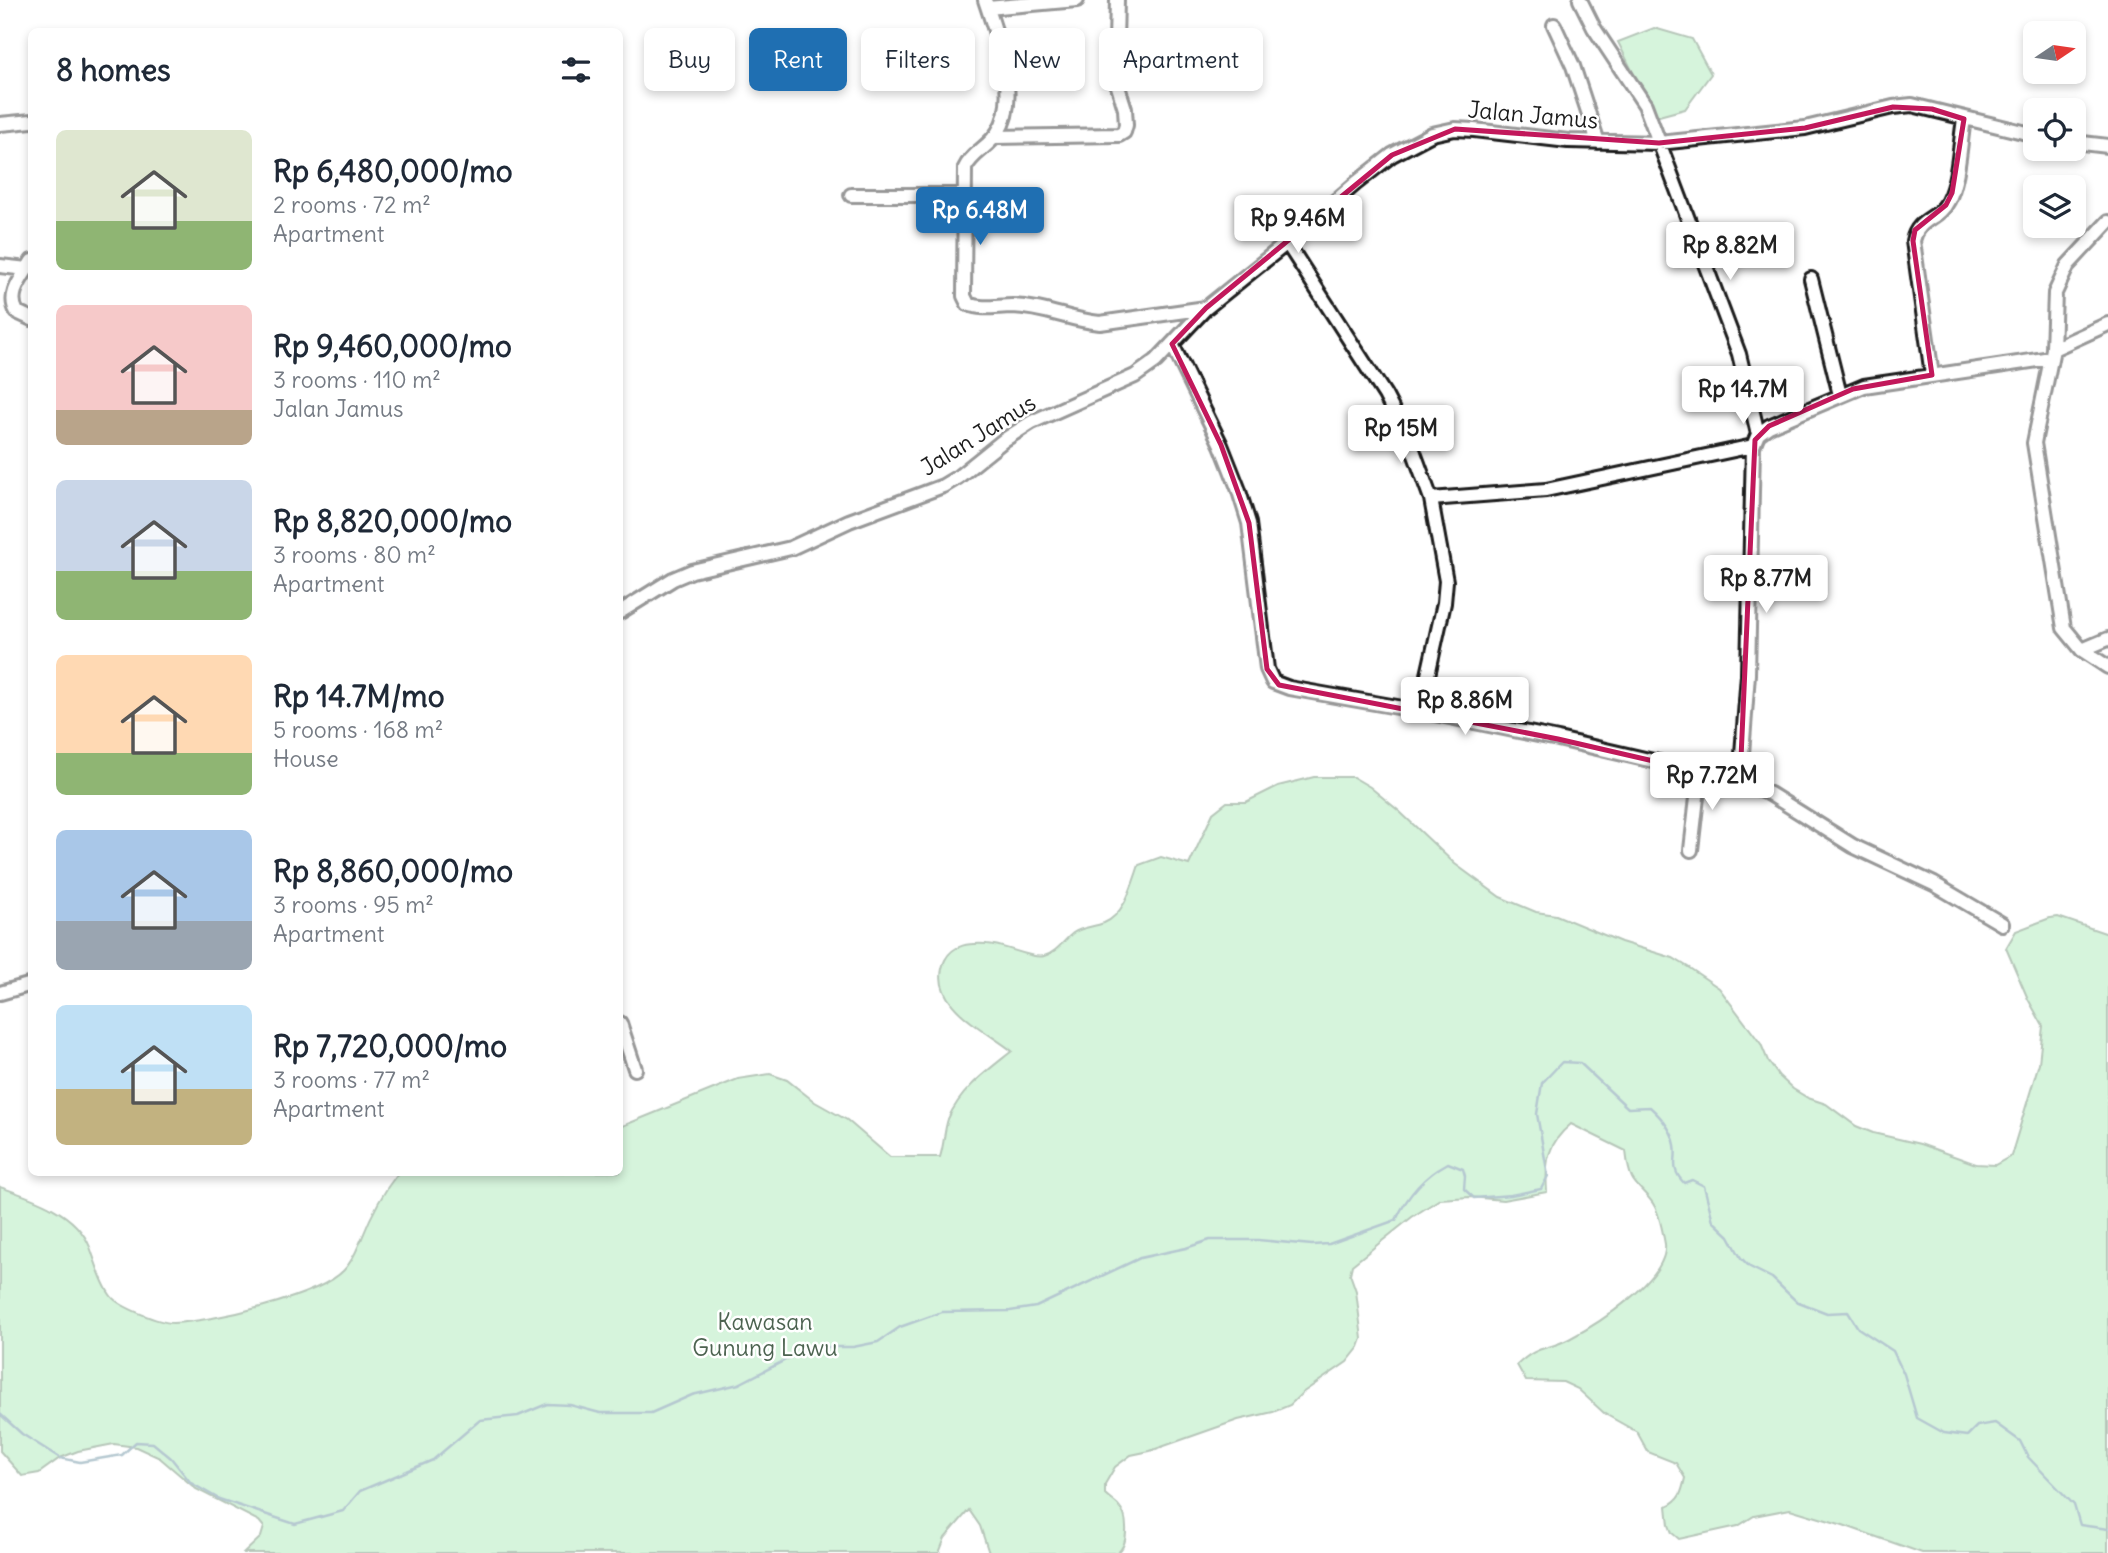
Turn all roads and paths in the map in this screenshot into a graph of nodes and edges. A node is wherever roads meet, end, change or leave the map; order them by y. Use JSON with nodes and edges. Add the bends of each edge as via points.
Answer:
{"nodes":[{"id":1,"x":1077,"y":0,"type":"edge"},
{"id":2,"x":1117,"y":0,"type":"edge"},
{"id":3,"x":1580,"y":0,"type":"edge"},
{"id":4,"x":986,"y":4,"type":"edge"},
{"id":5,"x":1554,"y":25,"type":"dead end"},
{"id":6,"x":1964,"y":119,"type":"junction"},
{"id":7,"x":28,"y":121,"type":"edge"},
{"id":8,"x":0,"y":124,"type":"edge"},
{"id":9,"x":2023,"y":132,"type":"edge"},
{"id":10,"x":994,"y":138,"type":"junction"},
{"id":11,"x":1598,"y":142,"type":"junction"},
{"id":12,"x":1660,"y":143,"type":"junction"},
{"id":13,"x":2086,"y":143,"type":"edge"},
{"id":14,"x":2108,"y":146,"type":"edge"},
{"id":15,"x":851,"y":195,"type":"dead end"},
{"id":16,"x":964,"y":195,"type":"junction"},
{"id":17,"x":2108,"y":222,"type":"edge"},
{"id":18,"x":1287,"y":243,"type":"junction"},
{"id":19,"x":28,"y":265,"type":"edge"},
{"id":20,"x":0,"y":266,"type":"edge"},
{"id":21,"x":28,"y":267,"type":"edge"},
{"id":22,"x":1811,"y":279,"type":"dead end"},
{"id":23,"x":1206,"y":307,"type":"junction"},
{"id":24,"x":28,"y":317,"type":"edge"},
{"id":25,"x":2108,"y":324,"type":"edge"},
{"id":26,"x":1172,"y":344,"type":"junction"},
{"id":27,"x":2052,"y":353,"type":"junction"},
{"id":28,"x":1931,"y":375,"type":"junction"},
{"id":29,"x":1840,"y":395,"type":"junction"},
{"id":30,"x":1755,"y":440,"type":"junction"},
{"id":31,"x":1430,"y":499,"type":"junction"},
{"id":32,"x":623,"y":610,"type":"edge"},
{"id":33,"x":2108,"y":639,"type":"edge"},
{"id":34,"x":2082,"y":650,"type":"junction"},
{"id":35,"x":2108,"y":667,"type":"edge"},
{"id":36,"x":1420,"y":711,"type":"junction"},
{"id":37,"x":1700,"y":771,"type":"junction"},
{"id":38,"x":1740,"y":781,"type":"junction"},
{"id":39,"x":1691,"y":850,"type":"dead end"},
{"id":40,"x":2002,"y":923,"type":"dead end"},
{"id":41,"x":28,"y":985,"type":"edge"},
{"id":42,"x":0,"y":993,"type":"edge"},
{"id":43,"x":623,"y":1032,"type":"edge"},
{"id":44,"x":635,"y":1069,"type":"dead end"}],
"edges":[{"from":1,"to":4,"type":"street"},
{"from":2,"to":10,"type":"street","via":[[1112,67],[1125,109],[1124,132]]},
{"from":3,"to":12,"type":"street","via":[[1645,105]]},
{"from":4,"to":10,"type":"street","via":[[1008,86],[1003,119]]},
{"from":5,"to":11,"type":"street"},
{"from":6,"to":9,"type":"street","name":"Jalan Jamus"},
{"from":6,"to":12,"type":"street","name":"Jalan Jamus","via":[[1933,109],[1892,107],[1805,128]]},
{"from":6,"to":28,"type":"street","via":[[1947,205],[1915,230],[1913,241]]},
{"from":7,"to":8,"type":"street"},
{"from":10,"to":16,"type":"street","via":[[968,162]]},
{"from":11,"to":12,"type":"street","name":"Jalan Jamus"},
{"from":11,"to":18,"type":"street","name":"Jalan Jamus","via":[[1474,130],[1432,134],[1392,155]]},
{"from":12,"to":30,"type":"street","via":[[1739,354]]},
{"from":13,"to":14,"type":"street"},
{"from":15,"to":16,"type":"street"},
{"from":16,"to":23,"type":"street","via":[[964,296],[968,304],[1032,307],[1100,323]]},
{"from":17,"to":27,"type":"street","via":[[2068,265],[2055,293]]},
{"from":18,"to":23,"type":"street","name":"Jalan Jamus"},
{"from":18,"to":31,"type":"street","via":[[1385,395],[1412,447]]},
{"from":19,"to":20,"type":"street"},
{"from":21,"to":24,"type":"street","via":[[12,303]]},
{"from":22,"to":29,"type":"street"},
{"from":23,"to":26,"type":"street","name":"Jalan Jamus"},
{"from":25,"to":27,"type":"street"},
{"from":26,"to":32,"type":"street","name":"Jalan Jamus","via":[[1135,376],[1032,422],[943,486],[791,548],[692,571]]},
{"from":26,"to":36,"type":"street","via":[[1238,488],[1249,523],[1267,669],[1273,682]]},
{"from":27,"to":28,"type":"street"},
{"from":27,"to":34,"type":"street","via":[[2034,451],[2062,621]]},
{"from":28,"to":29,"type":"street","via":[[1864,386]]},
{"from":29,"to":30,"type":"street","via":[[1769,426]]},
{"from":30,"to":31,"type":"street","via":[[1546,490]]},
{"from":30,"to":38,"type":"street"},
{"from":31,"to":36,"type":"street","via":[[1446,581]]},
{"from":33,"to":34,"type":"street"},
{"from":34,"to":35,"type":"street"},
{"from":36,"to":37,"type":"street"},
{"from":37,"to":38,"type":"street"},
{"from":37,"to":39,"type":"street"},
{"from":38,"to":40,"type":"street"},
{"from":41,"to":42,"type":"street"},
{"from":43,"to":44,"type":"street"}]}
